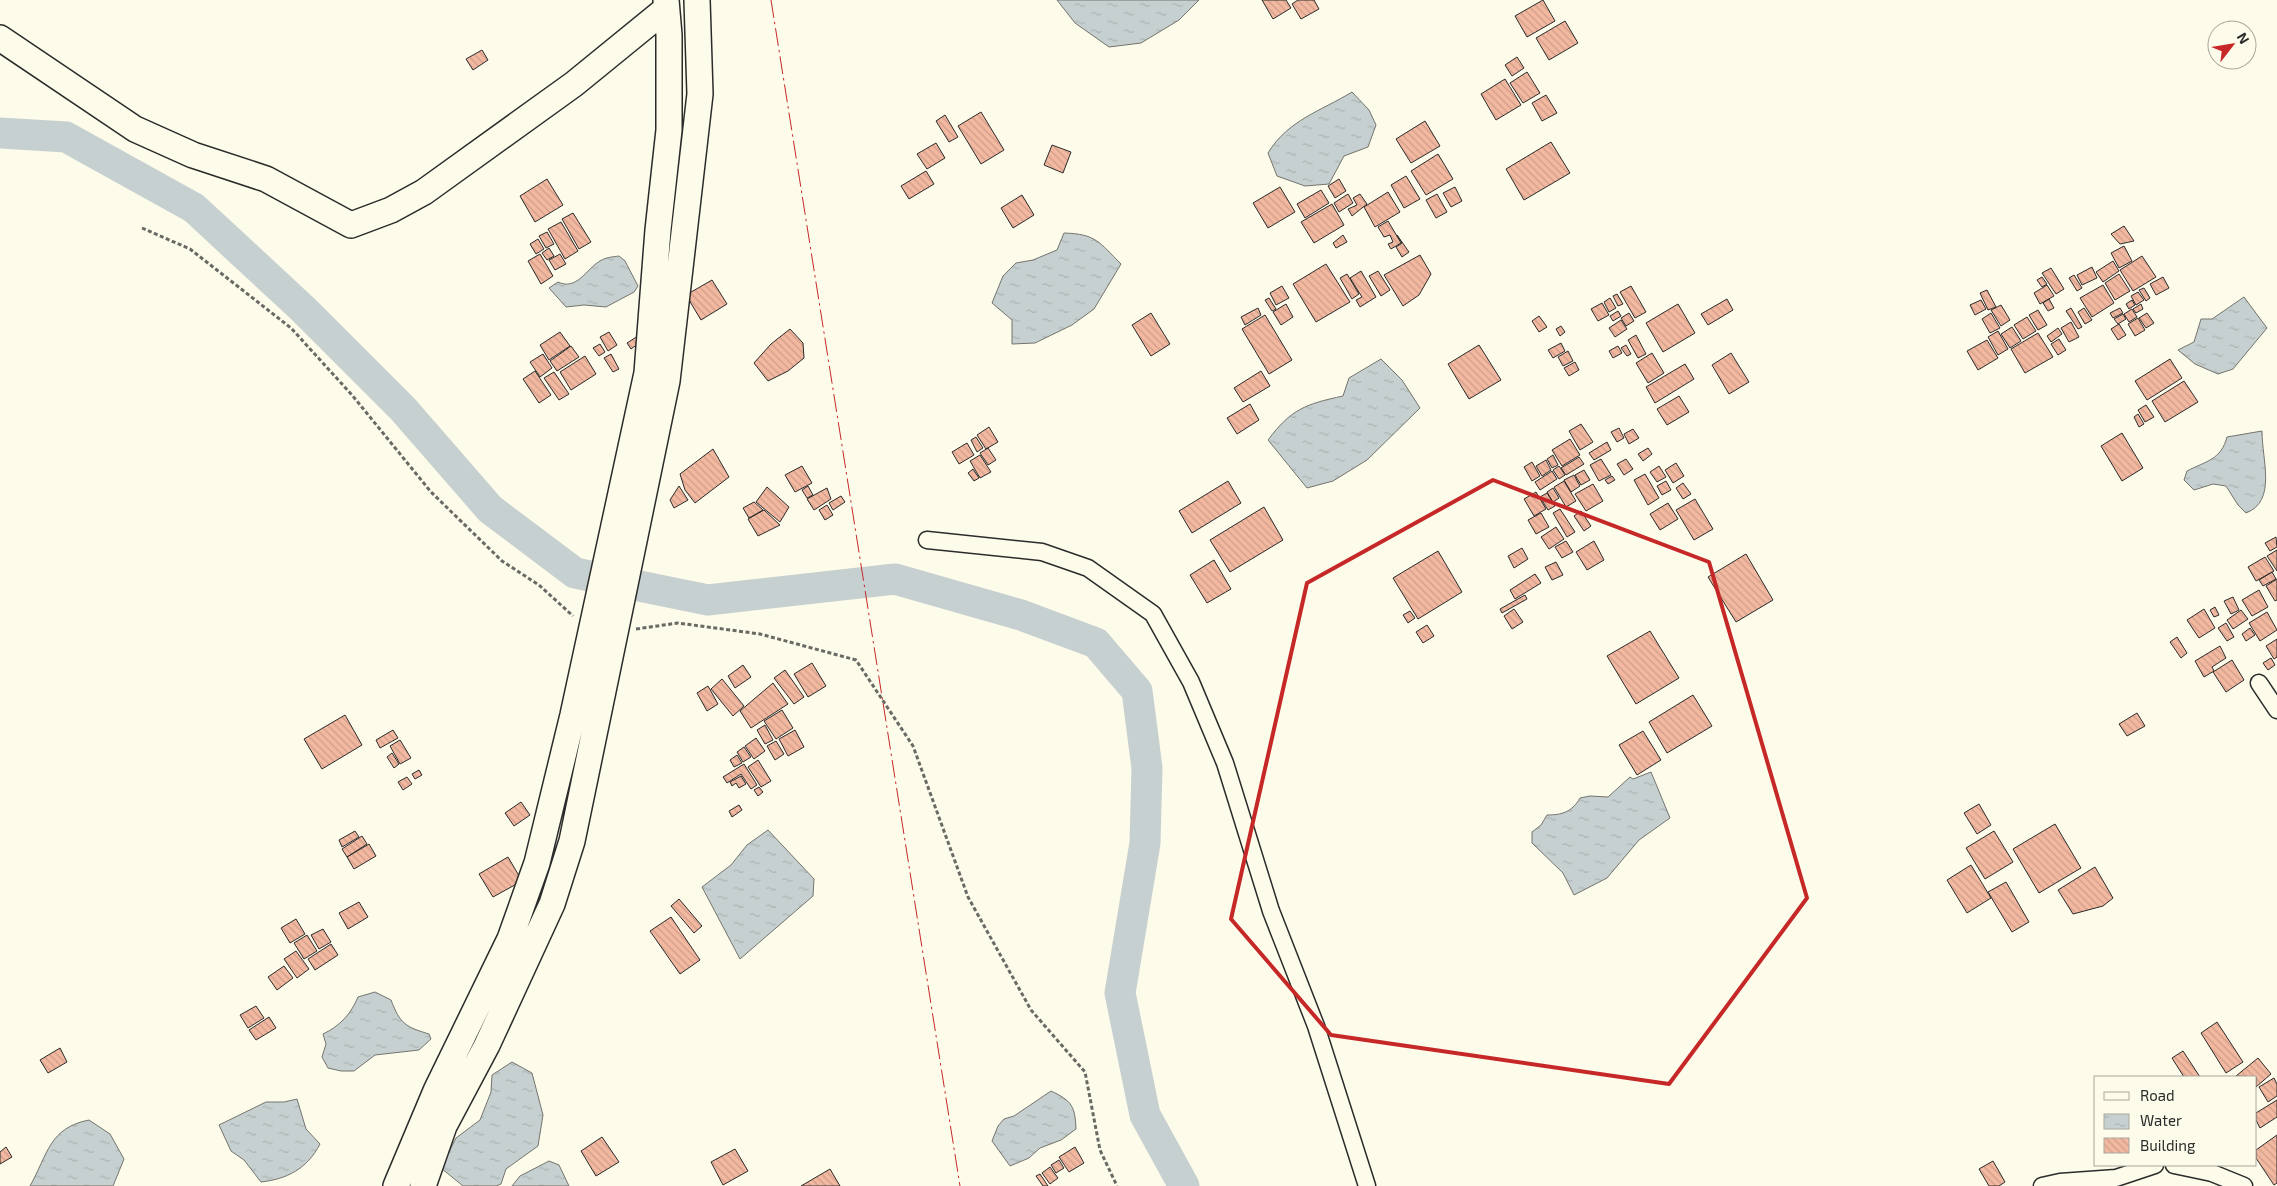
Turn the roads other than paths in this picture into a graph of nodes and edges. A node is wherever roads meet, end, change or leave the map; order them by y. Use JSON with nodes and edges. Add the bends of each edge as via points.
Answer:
{"nodes":[{"id":1,"x":697,"y":0,"type":"edge"},
{"id":2,"x":666,"y":5,"type":"edge"},
{"id":3,"x":0,"y":38,"type":"edge"},
{"id":4,"x":632,"y":498,"type":"junction"},
{"id":5,"x":927,"y":540,"type":"dead end"},
{"id":6,"x":604,"y":623,"type":"junction"},
{"id":7,"x":2259,"y":683,"type":"dead end"},
{"id":8,"x":2277,"y":710,"type":"edge"},
{"id":9,"x":2152,"y":1166,"type":"edge"},
{"id":10,"x":2179,"y":1166,"type":"edge"},
{"id":11,"x":396,"y":1186,"type":"edge"},
{"id":12,"x":423,"y":1186,"type":"edge"},
{"id":13,"x":1367,"y":1186,"type":"edge"},
{"id":14,"x":2042,"y":1186,"type":"edge"},
{"id":15,"x":2244,"y":1186,"type":"edge"}],
"edges":[{"from":1,"to":4,"type":"main road","via":[[700,94],[668,381]]},
{"from":2,"to":3,"type":"main road","via":[[574,84],[424,192],[391,210],[351,225],[266,179],[193,155],[135,129]]},
{"from":2,"to":4,"type":"main road","via":[[669,130]]},
{"from":4,"to":6,"type":"main road"},
{"from":5,"to":13,"type":"street","via":[[1042,552],[1088,568],[1153,614],[1190,682],[1225,763],[1271,911],[1316,1026]]},
{"from":6,"to":11,"type":"main road","via":[[573,715],[537,864],[510,939],[436,1091]]},
{"from":6,"to":12,"type":"main road","via":[[572,842],[552,904],[500,1018],[444,1126]]},
{"from":7,"to":8,"type":"street"},
{"from":9,"to":14,"type":"street","via":[[2116,1178]]},
{"from":10,"to":15,"type":"street","via":[[2212,1172]]}]}
